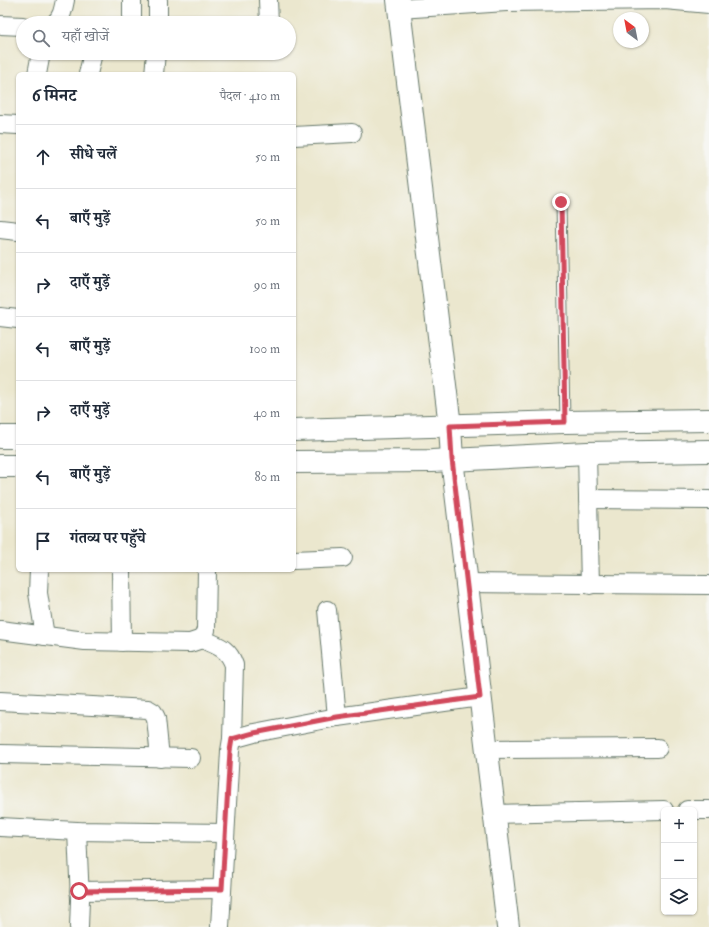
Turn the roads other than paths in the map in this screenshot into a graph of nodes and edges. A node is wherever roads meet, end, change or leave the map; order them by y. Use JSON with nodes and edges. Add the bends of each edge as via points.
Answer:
{"nodes":[{"id":1,"x":65,"y":0,"type":"edge"},
{"id":2,"x":132,"y":0,"type":"edge"},
{"id":3,"x":158,"y":0,"type":"edge"},
{"id":4,"x":268,"y":0,"type":"edge"},
{"id":5,"x":634,"y":0,"type":"edge"},
{"id":6,"x":709,"y":4,"type":"edge"},
{"id":7,"x":399,"y":5,"type":"edge"},
{"id":8,"x":61,"y":16,"type":"edge"},
{"id":9,"x":132,"y":16,"type":"edge"},
{"id":10,"x":158,"y":16,"type":"edge"},
{"id":11,"x":269,"y":16,"type":"edge"},
{"id":12,"x":0,"y":25,"type":"edge"},
{"id":13,"x":16,"y":26,"type":"edge"},
{"id":14,"x":40,"y":60,"type":"edge"},
{"id":15,"x":91,"y":60,"type":"edge"},
{"id":16,"x":155,"y":60,"type":"edge"},
{"id":17,"x":37,"y":72,"type":"edge"},
{"id":18,"x":88,"y":72,"type":"edge"},
{"id":19,"x":154,"y":72,"type":"edge"},
{"id":20,"x":0,"y":124,"type":"edge"},
{"id":21,"x":16,"y":125,"type":"edge"},
{"id":22,"x":352,"y":133,"type":"dead end"},
{"id":23,"x":296,"y":136,"type":"edge"},
{"id":24,"x":561,"y":202,"type":"dead end"},
{"id":25,"x":0,"y":229,"type":"edge"},
{"id":26,"x":16,"y":231,"type":"edge"},
{"id":27,"x":0,"y":317,"type":"edge"},
{"id":28,"x":16,"y":319,"type":"edge"},
{"id":29,"x":709,"y":420,"type":"edge"},
{"id":30,"x":565,"y":422,"type":"junction"},
{"id":31,"x":450,"y":429,"type":"junction"},
{"id":32,"x":296,"y":430,"type":"edge"},
{"id":33,"x":0,"y":437,"type":"edge"},
{"id":34,"x":16,"y":437,"type":"edge"},
{"id":35,"x":709,"y":451,"type":"edge"},
{"id":36,"x":587,"y":453,"type":"junction"},
{"id":37,"x":452,"y":457,"type":"junction"},
{"id":38,"x":296,"y":462,"type":"edge"},
{"id":39,"x":0,"y":466,"type":"edge"},
{"id":40,"x":16,"y":466,"type":"edge"},
{"id":41,"x":588,"y":499,"type":"junction"},
{"id":42,"x":709,"y":500,"type":"edge"},
{"id":43,"x":343,"y":558,"type":"dead end"},
{"id":44,"x":296,"y":560,"type":"edge"},
{"id":45,"x":39,"y":572,"type":"edge"},
{"id":46,"x":121,"y":572,"type":"edge"},
{"id":47,"x":208,"y":572,"type":"edge"},
{"id":48,"x":466,"y":583,"type":"junction"},
{"id":49,"x":590,"y":585,"type":"junction"},
{"id":50,"x":709,"y":585,"type":"edge"},
{"id":51,"x":327,"y":610,"type":"dead end"},
{"id":52,"x":0,"y":630,"type":"edge"},
{"id":53,"x":45,"y":636,"type":"junction"},
{"id":54,"x":202,"y":638,"type":"junction"},
{"id":55,"x":122,"y":642,"type":"junction"},
{"id":56,"x":480,"y":697,"type":"junction"},
{"id":57,"x":0,"y":700,"type":"edge"},
{"id":58,"x":337,"y":717,"type":"junction"},
{"id":59,"x":232,"y":739,"type":"junction"},
{"id":60,"x":658,"y":748,"type":"dead end"},
{"id":61,"x":486,"y":749,"type":"junction"},
{"id":62,"x":0,"y":756,"type":"edge"},
{"id":63,"x":160,"y":758,"type":"junction"},
{"id":64,"x":191,"y":758,"type":"dead end"},
{"id":65,"x":661,"y":810,"type":"edge"},
{"id":66,"x":697,"y":810,"type":"edge"},
{"id":67,"x":709,"y":810,"type":"edge"},
{"id":68,"x":494,"y":814,"type":"junction"},
{"id":69,"x":0,"y":827,"type":"edge"},
{"id":70,"x":77,"y":831,"type":"junction"},
{"id":71,"x":225,"y":833,"type":"junction"},
{"id":72,"x":222,"y":889,"type":"junction"},
{"id":73,"x":79,"y":891,"type":"junction"},
{"id":74,"x":79,"y":927,"type":"edge"},
{"id":75,"x":220,"y":927,"type":"edge"},
{"id":76,"x":508,"y":927,"type":"edge"}],
"edges":[{"from":1,"to":8,"type":"street"},
{"from":2,"to":9,"type":"street"},
{"from":3,"to":10,"type":"street"},
{"from":4,"to":11,"type":"street"},
{"from":5,"to":6,"type":"street"},
{"from":5,"to":7,"type":"street"},
{"from":7,"to":31,"type":"main road"},
{"from":12,"to":13,"type":"street"},
{"from":14,"to":17,"type":"street"},
{"from":15,"to":18,"type":"street"},
{"from":16,"to":19,"type":"street"},
{"from":20,"to":21,"type":"street"},
{"from":22,"to":23,"type":"street"},
{"from":24,"to":30,"type":"lane"},
{"from":25,"to":26,"type":"street"},
{"from":27,"to":28,"type":"street"},
{"from":29,"to":30,"type":"main road"},
{"from":30,"to":31,"type":"main road"},
{"from":31,"to":32,"type":"main road"},
{"from":31,"to":37,"type":"main road"},
{"from":33,"to":34,"type":"main road"},
{"from":35,"to":36,"type":"main road"},
{"from":36,"to":37,"type":"main road"},
{"from":36,"to":41,"type":"street"},
{"from":37,"to":38,"type":"main road","via":[[432,461]]},
{"from":37,"to":48,"type":"main road"},
{"from":39,"to":40,"type":"main road"},
{"from":41,"to":42,"type":"street"},
{"from":41,"to":49,"type":"street"},
{"from":43,"to":44,"type":"street"},
{"from":45,"to":53,"type":"street","via":[[38,593]]},
{"from":46,"to":55,"type":"street"},
{"from":47,"to":54,"type":"street","via":[[206,630]]},
{"from":48,"to":49,"type":"street"},
{"from":48,"to":56,"type":"main road"},
{"from":49,"to":50,"type":"street"},
{"from":51,"to":58,"type":"street"},
{"from":52,"to":53,"type":"street"},
{"from":53,"to":55,"type":"street"},
{"from":54,"to":55,"type":"street","via":[[190,643]]},
{"from":54,"to":59,"type":"street","via":[[226,650],[234,665]]},
{"from":56,"to":58,"type":"street"},
{"from":56,"to":61,"type":"main road"},
{"from":57,"to":63,"type":"street","via":[[148,709],[156,718]]},
{"from":58,"to":59,"type":"street"},
{"from":59,"to":71,"type":"street"},
{"from":60,"to":61,"type":"street"},
{"from":61,"to":68,"type":"main road"},
{"from":62,"to":63,"type":"street"},
{"from":63,"to":64,"type":"street"},
{"from":65,"to":68,"type":"street"},
{"from":66,"to":67,"type":"street"},
{"from":68,"to":76,"type":"main road"},
{"from":69,"to":70,"type":"street"},
{"from":70,"to":71,"type":"street"},
{"from":70,"to":73,"type":"street"},
{"from":71,"to":72,"type":"street"},
{"from":72,"to":73,"type":"street"},
{"from":72,"to":75,"type":"street"},
{"from":73,"to":74,"type":"street"}]}
